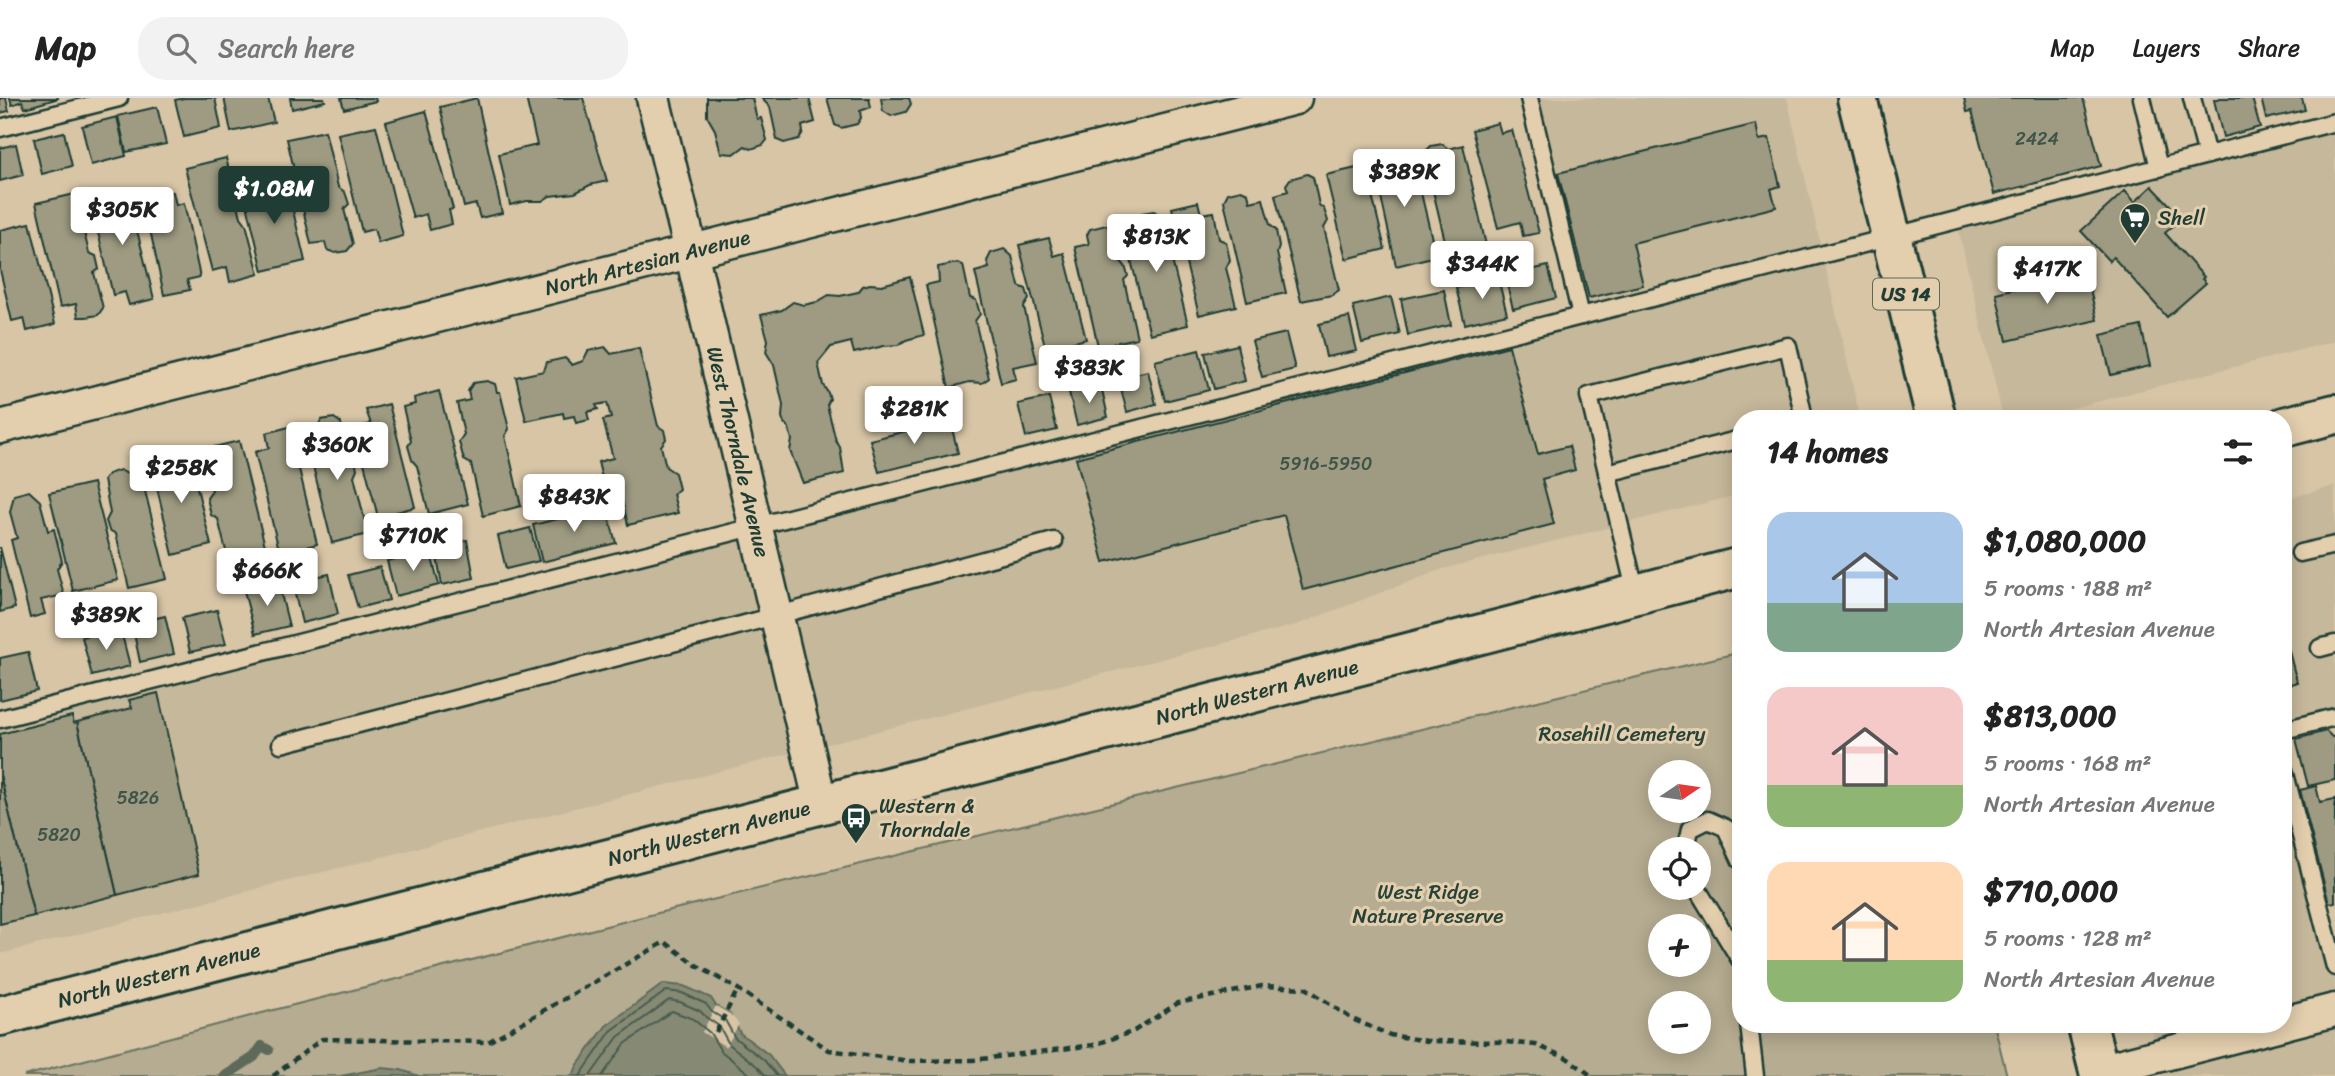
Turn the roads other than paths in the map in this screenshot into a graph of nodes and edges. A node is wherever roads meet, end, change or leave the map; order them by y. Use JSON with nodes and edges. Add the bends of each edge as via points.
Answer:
{"nodes":[{"id":1,"x":119,"y":98,"type":"edge"},
{"id":2,"x":653,"y":98,"type":"edge"},
{"id":3,"x":1295,"y":98,"type":"edge"},
{"id":4,"x":1529,"y":98,"type":"edge"},
{"id":5,"x":1857,"y":98,"type":"edge"},
{"id":6,"x":2143,"y":98,"type":"edge"},
{"id":7,"x":2193,"y":98,"type":"edge"},
{"id":8,"x":2335,"y":122,"type":"edge"},
{"id":9,"x":0,"y":128,"type":"edge"},
{"id":10,"x":2207,"y":155,"type":"junction"},
{"id":11,"x":2159,"y":168,"type":"junction"},
{"id":12,"x":1891,"y":237,"type":"junction"},
{"id":13,"x":691,"y":251,"type":"junction"},
{"id":14,"x":1581,"y":316,"type":"junction"},
{"id":15,"x":1802,"y":410,"type":"edge"},
{"id":16,"x":1934,"y":410,"type":"edge"},
{"id":17,"x":2335,"y":414,"type":"edge"},
{"id":18,"x":2292,"y":425,"type":"edge"},
{"id":19,"x":0,"y":427,"type":"edge"},
{"id":20,"x":1732,"y":441,"type":"edge"},
{"id":21,"x":1607,"y":473,"type":"junction"},
{"id":22,"x":755,"y":526,"type":"junction"},
{"id":23,"x":1054,"y":541,"type":"dead end"},
{"id":24,"x":2335,"y":545,"type":"edge"},
{"id":25,"x":2300,"y":553,"type":"dead end"},
{"id":26,"x":1732,"y":569,"type":"edge"},
{"id":27,"x":1636,"y":594,"type":"junction"},
{"id":28,"x":776,"y":616,"type":"junction"},
{"id":29,"x":2335,"y":717,"type":"edge"},
{"id":30,"x":0,"y":719,"type":"edge"},
{"id":31,"x":2292,"y":728,"type":"edge"},
{"id":32,"x":281,"y":744,"type":"dead end"},
{"id":33,"x":2292,"y":800,"type":"edge"},
{"id":34,"x":821,"y":805,"type":"junction"},
{"id":35,"x":1688,"y":837,"type":"edge"},
{"id":36,"x":1732,"y":841,"type":"edge"},
{"id":37,"x":1704,"y":900,"type":"edge"},
{"id":38,"x":1732,"y":946,"type":"edge"},
{"id":39,"x":2335,"y":967,"type":"edge"},
{"id":40,"x":2335,"y":1010,"type":"edge"},
{"id":41,"x":0,"y":1016,"type":"edge"},
{"id":42,"x":2292,"y":1021,"type":"edge"},
{"id":43,"x":1750,"y":1033,"type":"edge"},
{"id":44,"x":2089,"y":1033,"type":"edge"},
{"id":45,"x":2209,"y":1033,"type":"edge"},
{"id":46,"x":2100,"y":1074,"type":"edge"},
{"id":47,"x":1755,"y":1076,"type":"edge"}],
"edges":[{"from":1,"to":9,"type":"lane"},
{"from":2,"to":13,"type":"street","name":"West Thorndale Avenue"},
{"from":3,"to":13,"type":"street","name":"North Artesian Avenue"},
{"from":4,"to":14,"type":"lane"},
{"from":5,"to":12,"type":"main road","number":"US 14"},
{"from":6,"to":11,"type":"lane"},
{"from":7,"to":10,"type":"lane"},
{"from":8,"to":10,"type":"lane"},
{"from":10,"to":11,"type":"lane"},
{"from":11,"to":12,"type":"lane"},
{"from":12,"to":14,"type":"lane"},
{"from":12,"to":16,"type":"main road","number":"US 14"},
{"from":13,"to":19,"type":"street","name":"North Artesian Avenue"},
{"from":13,"to":22,"type":"street","name":"West Thorndale Avenue"},
{"from":14,"to":22,"type":"lane"},
{"from":15,"to":21,"type":"lane","via":[[1788,346],[1589,396]]},
{"from":17,"to":18,"type":"main road"},
{"from":20,"to":21,"type":"lane"},
{"from":21,"to":27,"type":"lane"},
{"from":22,"to":28,"type":"street","name":"West Thorndale Avenue"},
{"from":22,"to":30,"type":"lane"},
{"from":23,"to":28,"type":"lane"},
{"from":24,"to":25,"type":"lane"},
{"from":26,"to":27,"type":"main road","name":"North Western Avenue"},
{"from":27,"to":34,"type":"main road","name":"North Western Avenue"},
{"from":28,"to":32,"type":"lane"},
{"from":28,"to":34,"type":"street","name":"West Thorndale Avenue"},
{"from":29,"to":31,"type":"lane"},
{"from":33,"to":39,"type":"lane"},
{"from":34,"to":41,"type":"main road","name":"North Western Avenue"},
{"from":35,"to":36,"type":"lane","via":[[1690,829],[1708,820],[1726,828]]},
{"from":37,"to":38,"type":"lane"},
{"from":40,"to":42,"type":"street"},
{"from":43,"to":47,"type":"lane"},
{"from":44,"to":46,"type":"main road"},
{"from":45,"to":46,"type":"street"}]}
